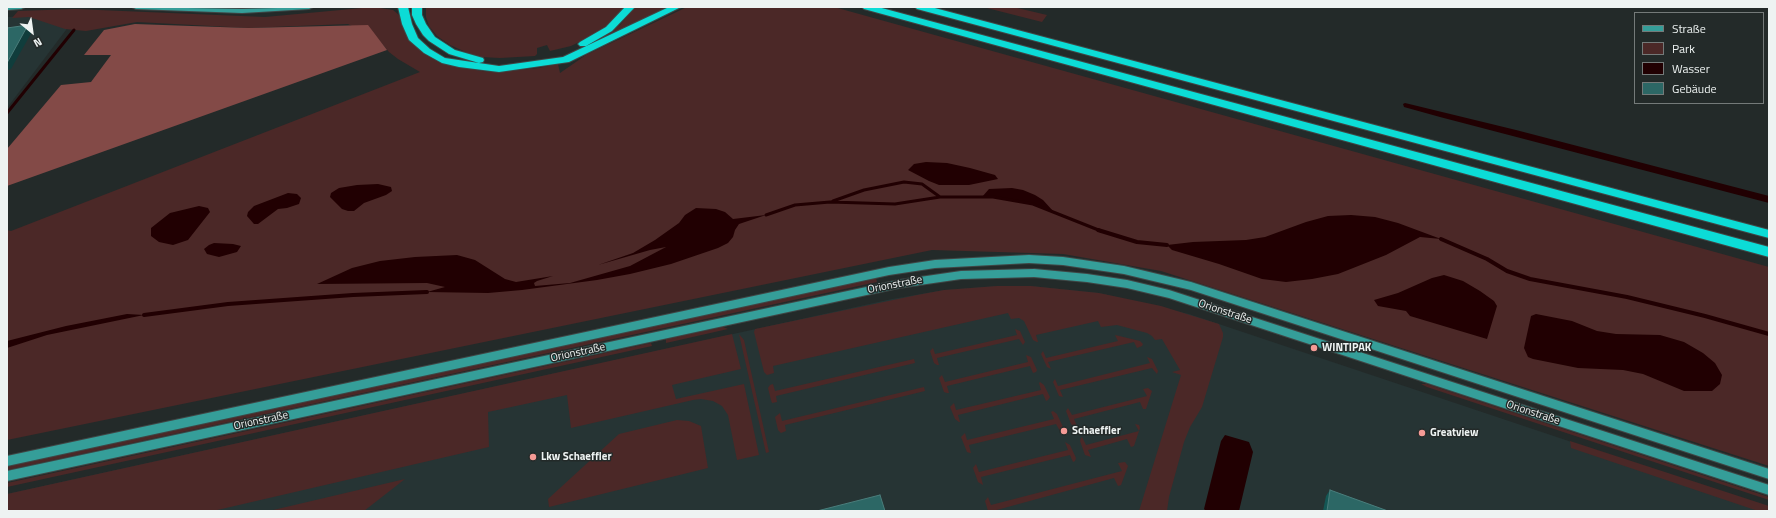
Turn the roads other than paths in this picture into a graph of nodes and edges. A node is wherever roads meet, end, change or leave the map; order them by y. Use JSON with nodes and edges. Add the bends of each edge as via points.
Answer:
{"nodes":[{"id":1,"x":21,"y":7,"type":"edge"},
{"id":2,"x":136,"y":7,"type":"edge"},
{"id":3,"x":309,"y":7,"type":"edge"},
{"id":4,"x":417,"y":7,"type":"edge"},
{"id":5,"x":630,"y":7,"type":"edge"},
{"id":6,"x":676,"y":7,"type":"edge"},
{"id":7,"x":861,"y":7,"type":"edge"},
{"id":8,"x":867,"y":7,"type":"edge"},
{"id":9,"x":920,"y":7,"type":"edge"},
{"id":10,"x":7,"y":8,"type":"edge"},
{"id":11,"x":401,"y":9,"type":"edge"},
{"id":12,"x":881,"y":11,"type":"junction"},
{"id":13,"x":1769,"y":234,"type":"edge"},
{"id":14,"x":1769,"y":252,"type":"edge"},
{"id":15,"x":7,"y":461,"type":"edge"},
{"id":16,"x":1769,"y":474,"type":"edge"},
{"id":17,"x":7,"y":476,"type":"edge"},
{"id":18,"x":1769,"y":490,"type":"edge"}],
"edges":[{"from":1,"to":10,"type":"street"},
{"from":2,"to":3,"type":"street","via":[[242,11]]},
{"from":4,"to":5,"type":"highway","via":[[426,33],[443,47],[476,59],[509,61],[540,58],[580,46],[609,29]]},
{"from":6,"to":11,"type":"highway","via":[[565,60],[499,68],[442,60],[427,51],[414,40]]},
{"from":7,"to":12,"type":"highway"},
{"from":8,"to":12,"type":"highway"},
{"from":9,"to":13,"type":"highway"},
{"from":12,"to":14,"type":"highway"},
{"from":15,"to":16,"type":"street","name":"Orionstraße","via":[[889,271],[935,264],[1029,259],[1124,270],[1191,286]]},
{"from":17,"to":18,"type":"street","name":"Orionstraße","via":[[899,284],[961,274],[1034,273],[1127,284],[1169,294]]}]}
